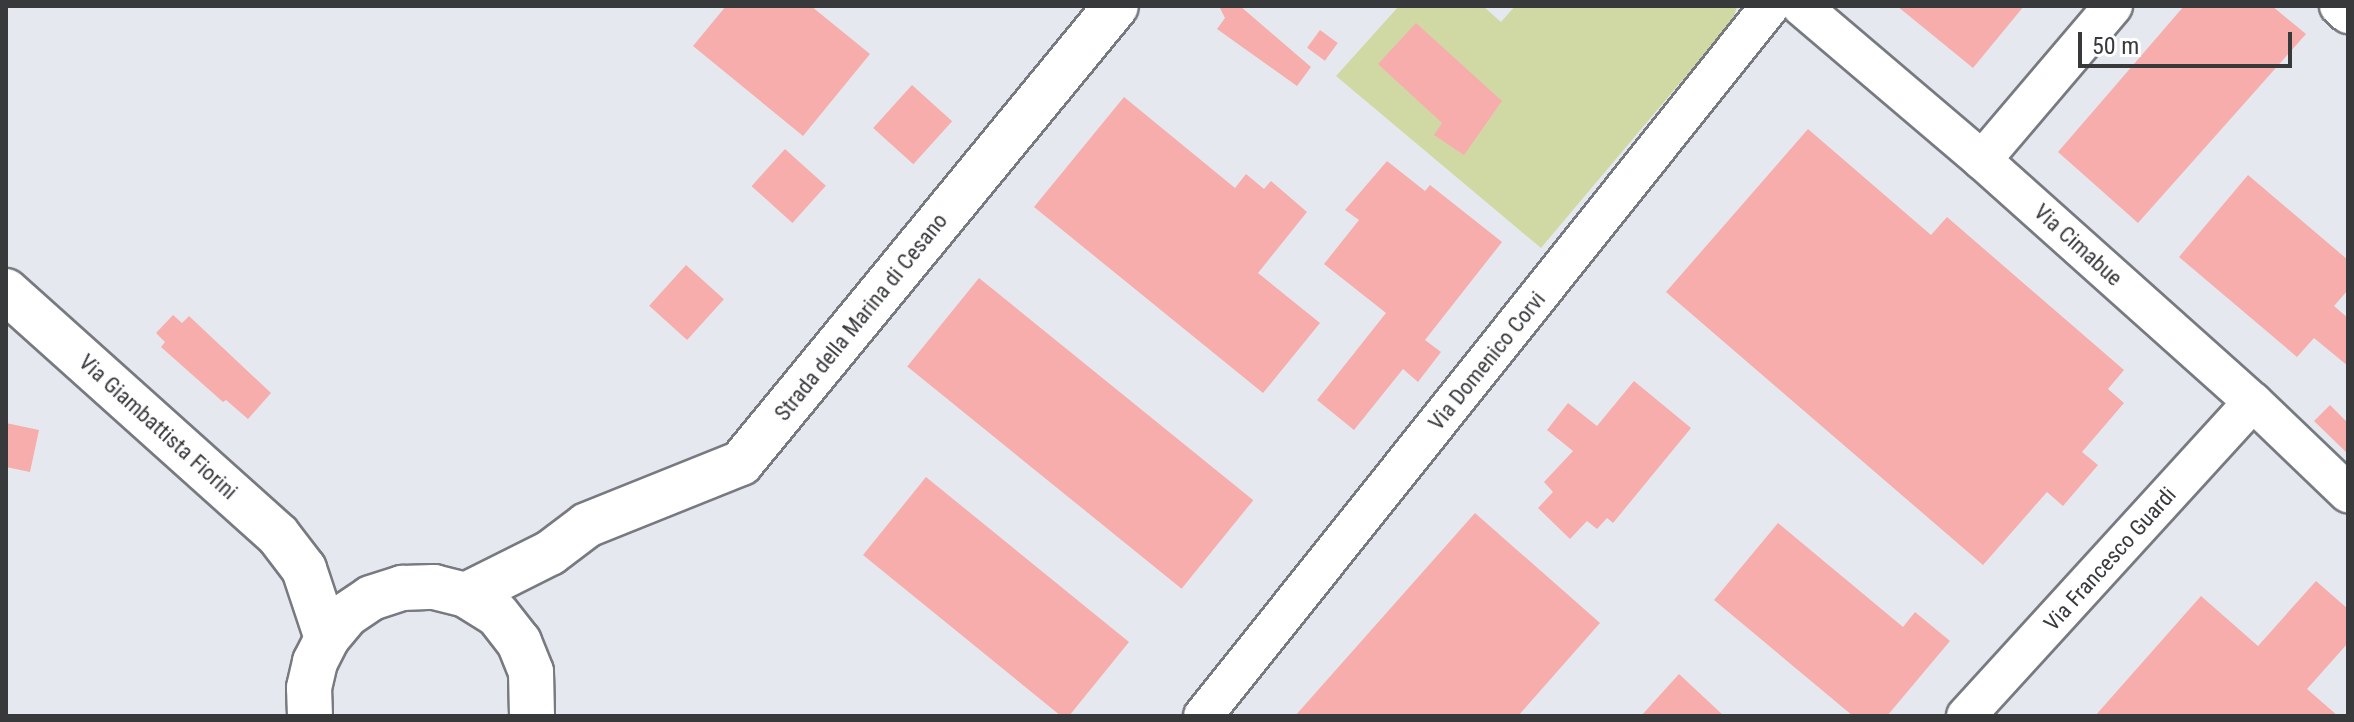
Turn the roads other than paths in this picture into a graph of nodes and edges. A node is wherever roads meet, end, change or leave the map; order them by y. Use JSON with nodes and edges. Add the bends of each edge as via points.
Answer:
{"nodes":[{"id":1,"x":1116,"y":6,"type":"edge"},
{"id":2,"x":1770,"y":6,"type":"edge"},
{"id":3,"x":1801,"y":6,"type":"edge"},
{"id":4,"x":2113,"y":6,"type":"edge"},
{"id":5,"x":2339,"y":6,"type":"edge"},
{"id":6,"x":2348,"y":14,"type":"edge"},
{"id":7,"x":1982,"y":160,"type":"junction"},
{"id":8,"x":6,"y":291,"type":"edge"},
{"id":9,"x":2253,"y":402,"type":"junction"},
{"id":10,"x":2348,"y":493,"type":"edge"},
{"id":11,"x":550,"y":553,"type":"junction"},
{"id":12,"x":304,"y":569,"type":"junction"},
{"id":13,"x":466,"y":595,"type":"junction"},
{"id":14,"x":371,"y":598,"type":"junction"},
{"id":15,"x":327,"y":638,"type":"junction"},
{"id":16,"x":519,"y":642,"type":"junction"},
{"id":17,"x":310,"y":716,"type":"edge"},
{"id":18,"x":532,"y":716,"type":"edge"},
{"id":19,"x":1203,"y":716,"type":"edge"},
{"id":20,"x":1966,"y":716,"type":"edge"}],
"edges":[{"from":1,"to":11,"type":"main road","name":"Strada della Marina di Cesano","via":[[741,463],[587,525]]},
{"from":2,"to":19,"type":"street","name":"Via Domenico Corvi"},
{"from":3,"to":7,"type":"street","name":"Via Cimabue"},
{"from":4,"to":7,"type":"street"},
{"from":5,"to":6,"type":"street"},
{"from":7,"to":9,"type":"street","name":"Via Cimabue"},
{"from":8,"to":12,"type":"main road","name":"Via Giambattista Fiorini","via":[[278,535]]},
{"from":9,"to":10,"type":"street","name":"Via Cimabue"},
{"from":9,"to":20,"type":"street","name":"Via Francesco Guardi"},
{"from":11,"to":13,"type":"main road","name":"Strada della Marina di Cesano"},
{"from":11,"to":16,"type":"main road"},
{"from":12,"to":14,"type":"main road","name":"Via Giambattista Fiorini","via":[[327,586]]},
{"from":12,"to":15,"type":"main road","name":"Via Giambattista Fiorini"},
{"from":13,"to":14,"type":"main road","via":[[424,587]]},
{"from":13,"to":16,"type":"main road","via":[[497,614]]},
{"from":14,"to":15,"type":"main road","via":[[346,615]]},
{"from":15,"to":17,"type":"main road","via":[[312,675]]},
{"from":16,"to":18,"type":"main road","via":[[531,672]]}]}
